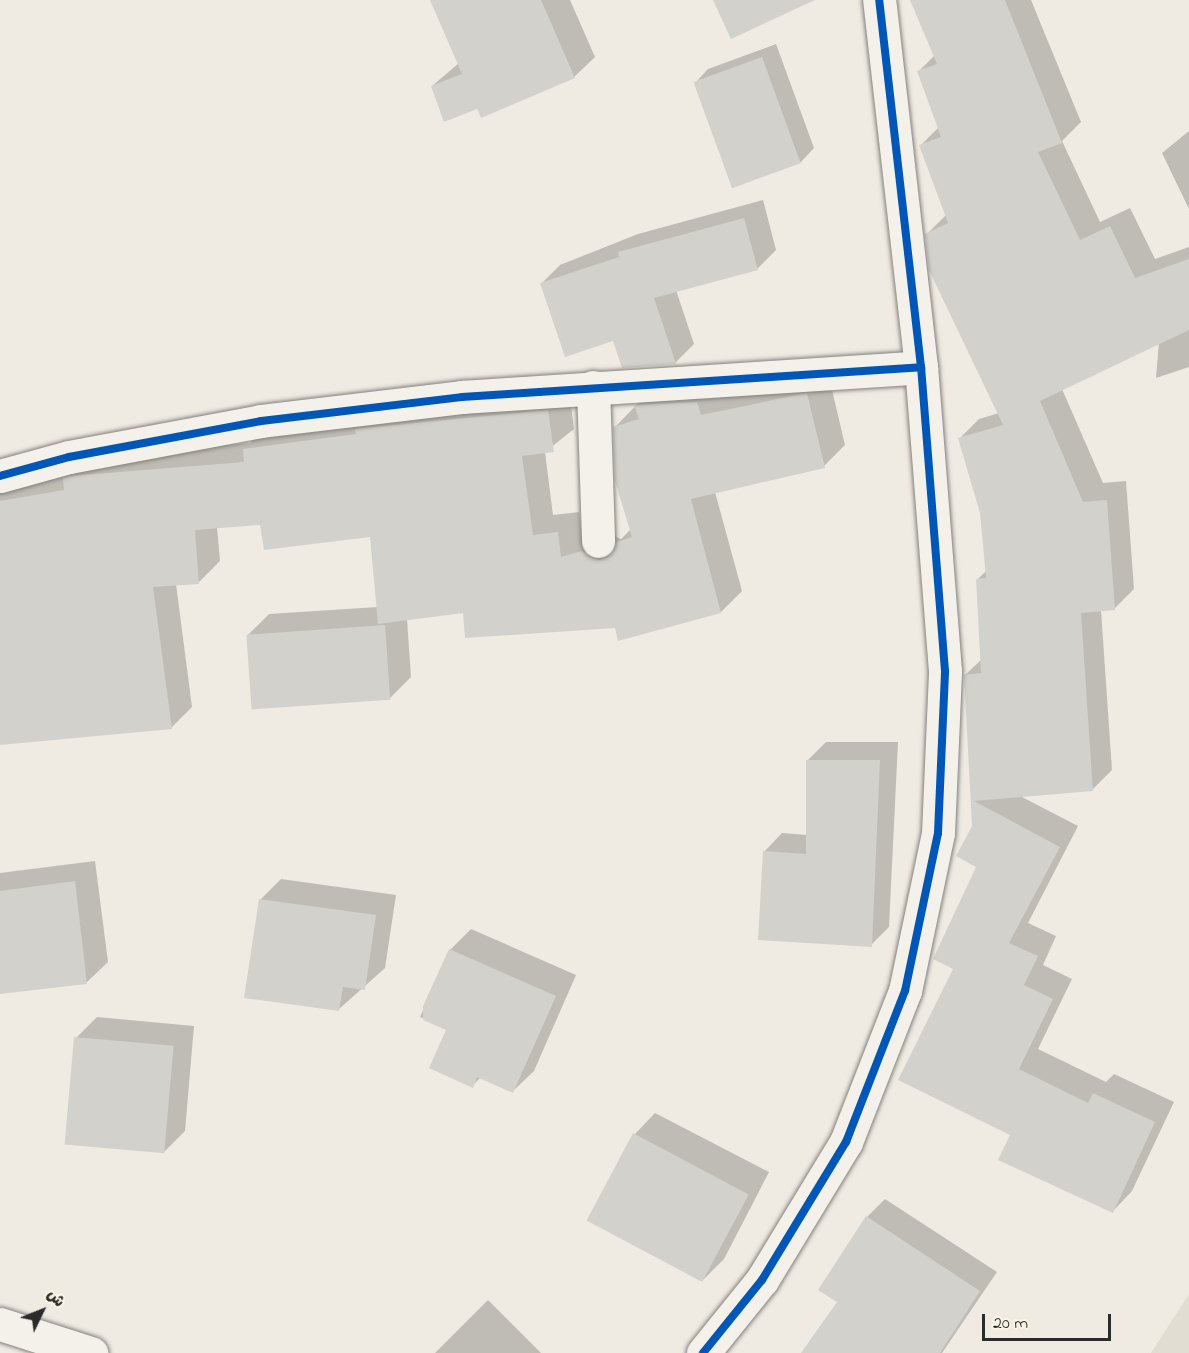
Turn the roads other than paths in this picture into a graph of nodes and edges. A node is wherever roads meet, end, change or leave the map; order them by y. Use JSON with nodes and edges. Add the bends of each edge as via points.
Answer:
{"nodes":[{"id":1,"x":879,"y":0,"type":"edge"},
{"id":2,"x":921,"y":366,"type":"junction"},
{"id":3,"x":593,"y":387,"type":"junction"},
{"id":4,"x":0,"y":476,"type":"edge"},
{"id":5,"x":598,"y":542,"type":"dead end"},
{"id":6,"x":0,"y":1324,"type":"edge"},
{"id":7,"x":91,"y":1353,"type":"edge"},
{"id":8,"x":703,"y":1353,"type":"edge"}],
"edges":[{"from":1,"to":2,"type":"street"},
{"from":2,"to":3,"type":"street"},
{"from":2,"to":8,"type":"street","via":[[945,671],[945,752],[925,913],[901,1002],[846,1142],[762,1280]]},
{"from":3,"to":4,"type":"street","via":[[261,421],[69,457]]},
{"from":3,"to":5,"type":"street"},
{"from":6,"to":7,"type":"street"}]}
